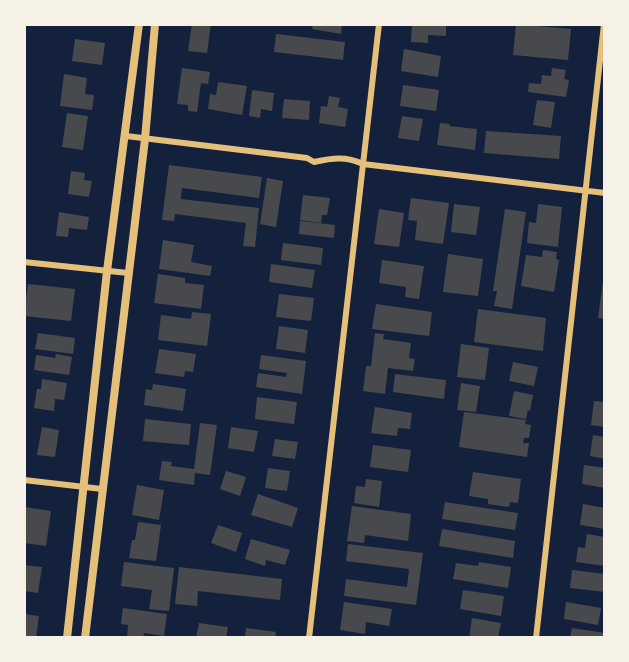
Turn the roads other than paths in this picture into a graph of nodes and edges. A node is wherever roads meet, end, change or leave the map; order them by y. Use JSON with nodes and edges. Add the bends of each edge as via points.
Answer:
{"nodes":[{"id":1,"x":139,"y":24,"type":"edge"},
{"id":2,"x":155,"y":24,"type":"edge"},
{"id":3,"x":379,"y":24,"type":"edge"},
{"id":4,"x":604,"y":24,"type":"edge"},
{"id":5,"x":126,"y":136,"type":"junction"},
{"id":6,"x":146,"y":139,"type":"junction"},
{"id":7,"x":363,"y":165,"type":"junction"},
{"id":8,"x":585,"y":191,"type":"junction"},
{"id":9,"x":605,"y":193,"type":"edge"},
{"id":10,"x":24,"y":262,"type":"edge"},
{"id":11,"x":107,"y":271,"type":"junction"},
{"id":12,"x":128,"y":273,"type":"junction"},
{"id":13,"x":24,"y":480,"type":"edge"},
{"id":14,"x":83,"y":487,"type":"junction"},
{"id":15,"x":102,"y":489,"type":"junction"},
{"id":16,"x":67,"y":638,"type":"edge"},
{"id":17,"x":85,"y":638,"type":"edge"},
{"id":18,"x":309,"y":638,"type":"edge"},
{"id":19,"x":536,"y":638,"type":"edge"}],
"edges":[{"from":1,"to":5,"type":"main road"},
{"from":2,"to":6,"type":"main road"},
{"from":3,"to":7,"type":"street"},
{"from":4,"to":8,"type":"street"},
{"from":5,"to":6,"type":"street"},
{"from":5,"to":11,"type":"main road"},
{"from":6,"to":7,"type":"street","via":[[307,158],[314,162],[334,157],[352,159]]},
{"from":6,"to":12,"type":"main road"},
{"from":7,"to":8,"type":"street"},
{"from":7,"to":18,"type":"street"},
{"from":8,"to":9,"type":"street"},
{"from":8,"to":19,"type":"street"},
{"from":10,"to":11,"type":"street"},
{"from":11,"to":12,"type":"street"},
{"from":11,"to":14,"type":"main road"},
{"from":12,"to":15,"type":"main road"},
{"from":13,"to":14,"type":"street"},
{"from":14,"to":15,"type":"street"},
{"from":14,"to":16,"type":"main road"},
{"from":15,"to":17,"type":"main road"}]}
